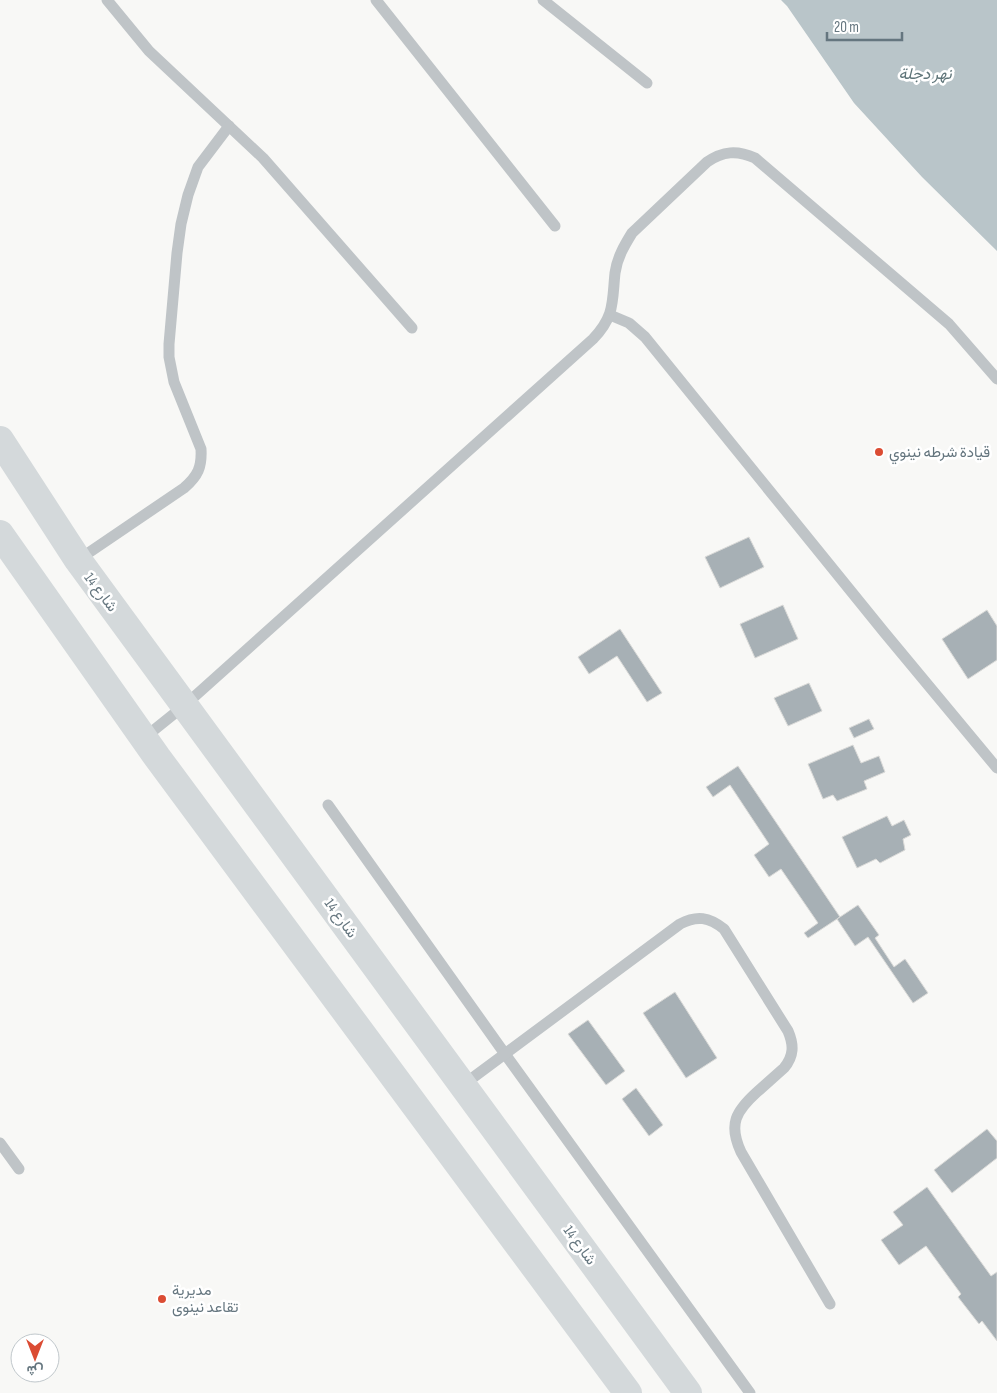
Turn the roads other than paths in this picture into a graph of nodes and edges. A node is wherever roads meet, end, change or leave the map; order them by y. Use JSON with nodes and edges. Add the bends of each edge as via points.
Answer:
{"nodes":[{"id":1,"x":106,"y":0,"type":"edge"},
{"id":2,"x":376,"y":0,"type":"edge"},
{"id":3,"x":543,"y":0,"type":"edge"},
{"id":4,"x":647,"y":83,"type":"dead end"},
{"id":5,"x":229,"y":126,"type":"junction"},
{"id":6,"x":555,"y":226,"type":"dead end"},
{"id":7,"x":610,"y":315,"type":"junction"},
{"id":8,"x":412,"y":328,"type":"dead end"},
{"id":9,"x":997,"y":379,"type":"edge"},
{"id":10,"x":0,"y":440,"type":"edge"},
{"id":11,"x":0,"y":534,"type":"edge"},
{"id":12,"x":78,"y":560,"type":"junction"},
{"id":13,"x":185,"y":705,"type":"junction"},
{"id":14,"x":144,"y":738,"type":"junction"},
{"id":15,"x":997,"y":768,"type":"edge"},
{"id":16,"x":328,"y":805,"type":"dead end"},
{"id":17,"x":505,"y":1054,"type":"junction"},
{"id":18,"x":463,"y":1086,"type":"junction"},
{"id":19,"x":0,"y":1143,"type":"edge"},
{"id":20,"x":19,"y":1169,"type":"dead end"},
{"id":21,"x":830,"y":1304,"type":"dead end"},
{"id":22,"x":628,"y":1393,"type":"edge"},
{"id":23,"x":688,"y":1393,"type":"edge"},
{"id":24,"x":750,"y":1393,"type":"edge"}],
"edges":[{"from":1,"to":5,"type":"lane","via":[[148,51]]},
{"from":2,"to":6,"type":"lane"},
{"from":3,"to":4,"type":"lane"},
{"from":5,"to":8,"type":"lane","via":[[263,158]]},
{"from":5,"to":12,"type":"lane","via":[[198,167],[188,195],[181,224],[169,344],[174,382],[198,438],[202,460],[193,481]]},
{"from":7,"to":9,"type":"lane","via":[[619,258],[632,234],[712,159],[735,152],[755,158],[949,324]]},
{"from":7,"to":13,"type":"lane","via":[[593,339]]},
{"from":7,"to":15,"type":"lane","via":[[629,323],[645,337]]},
{"from":10,"to":12,"type":"street","name":"شارع 14"},
{"from":11,"to":14,"type":"street"},
{"from":12,"to":13,"type":"street","name":"شارع 14"},
{"from":13,"to":14,"type":"lane"},
{"from":13,"to":18,"type":"street","name":"شارع 14"},
{"from":14,"to":22,"type":"street"},
{"from":16,"to":17,"type":"lane"},
{"from":17,"to":18,"type":"lane"},
{"from":17,"to":21,"type":"lane","via":[[680,924],[695,918],[718,924],[788,1031],[793,1046],[784,1068],[743,1105],[734,1129],[736,1141]]},
{"from":17,"to":24,"type":"lane"},
{"from":18,"to":23,"type":"street","name":"شارع 14"},
{"from":19,"to":20,"type":"lane"}]}
